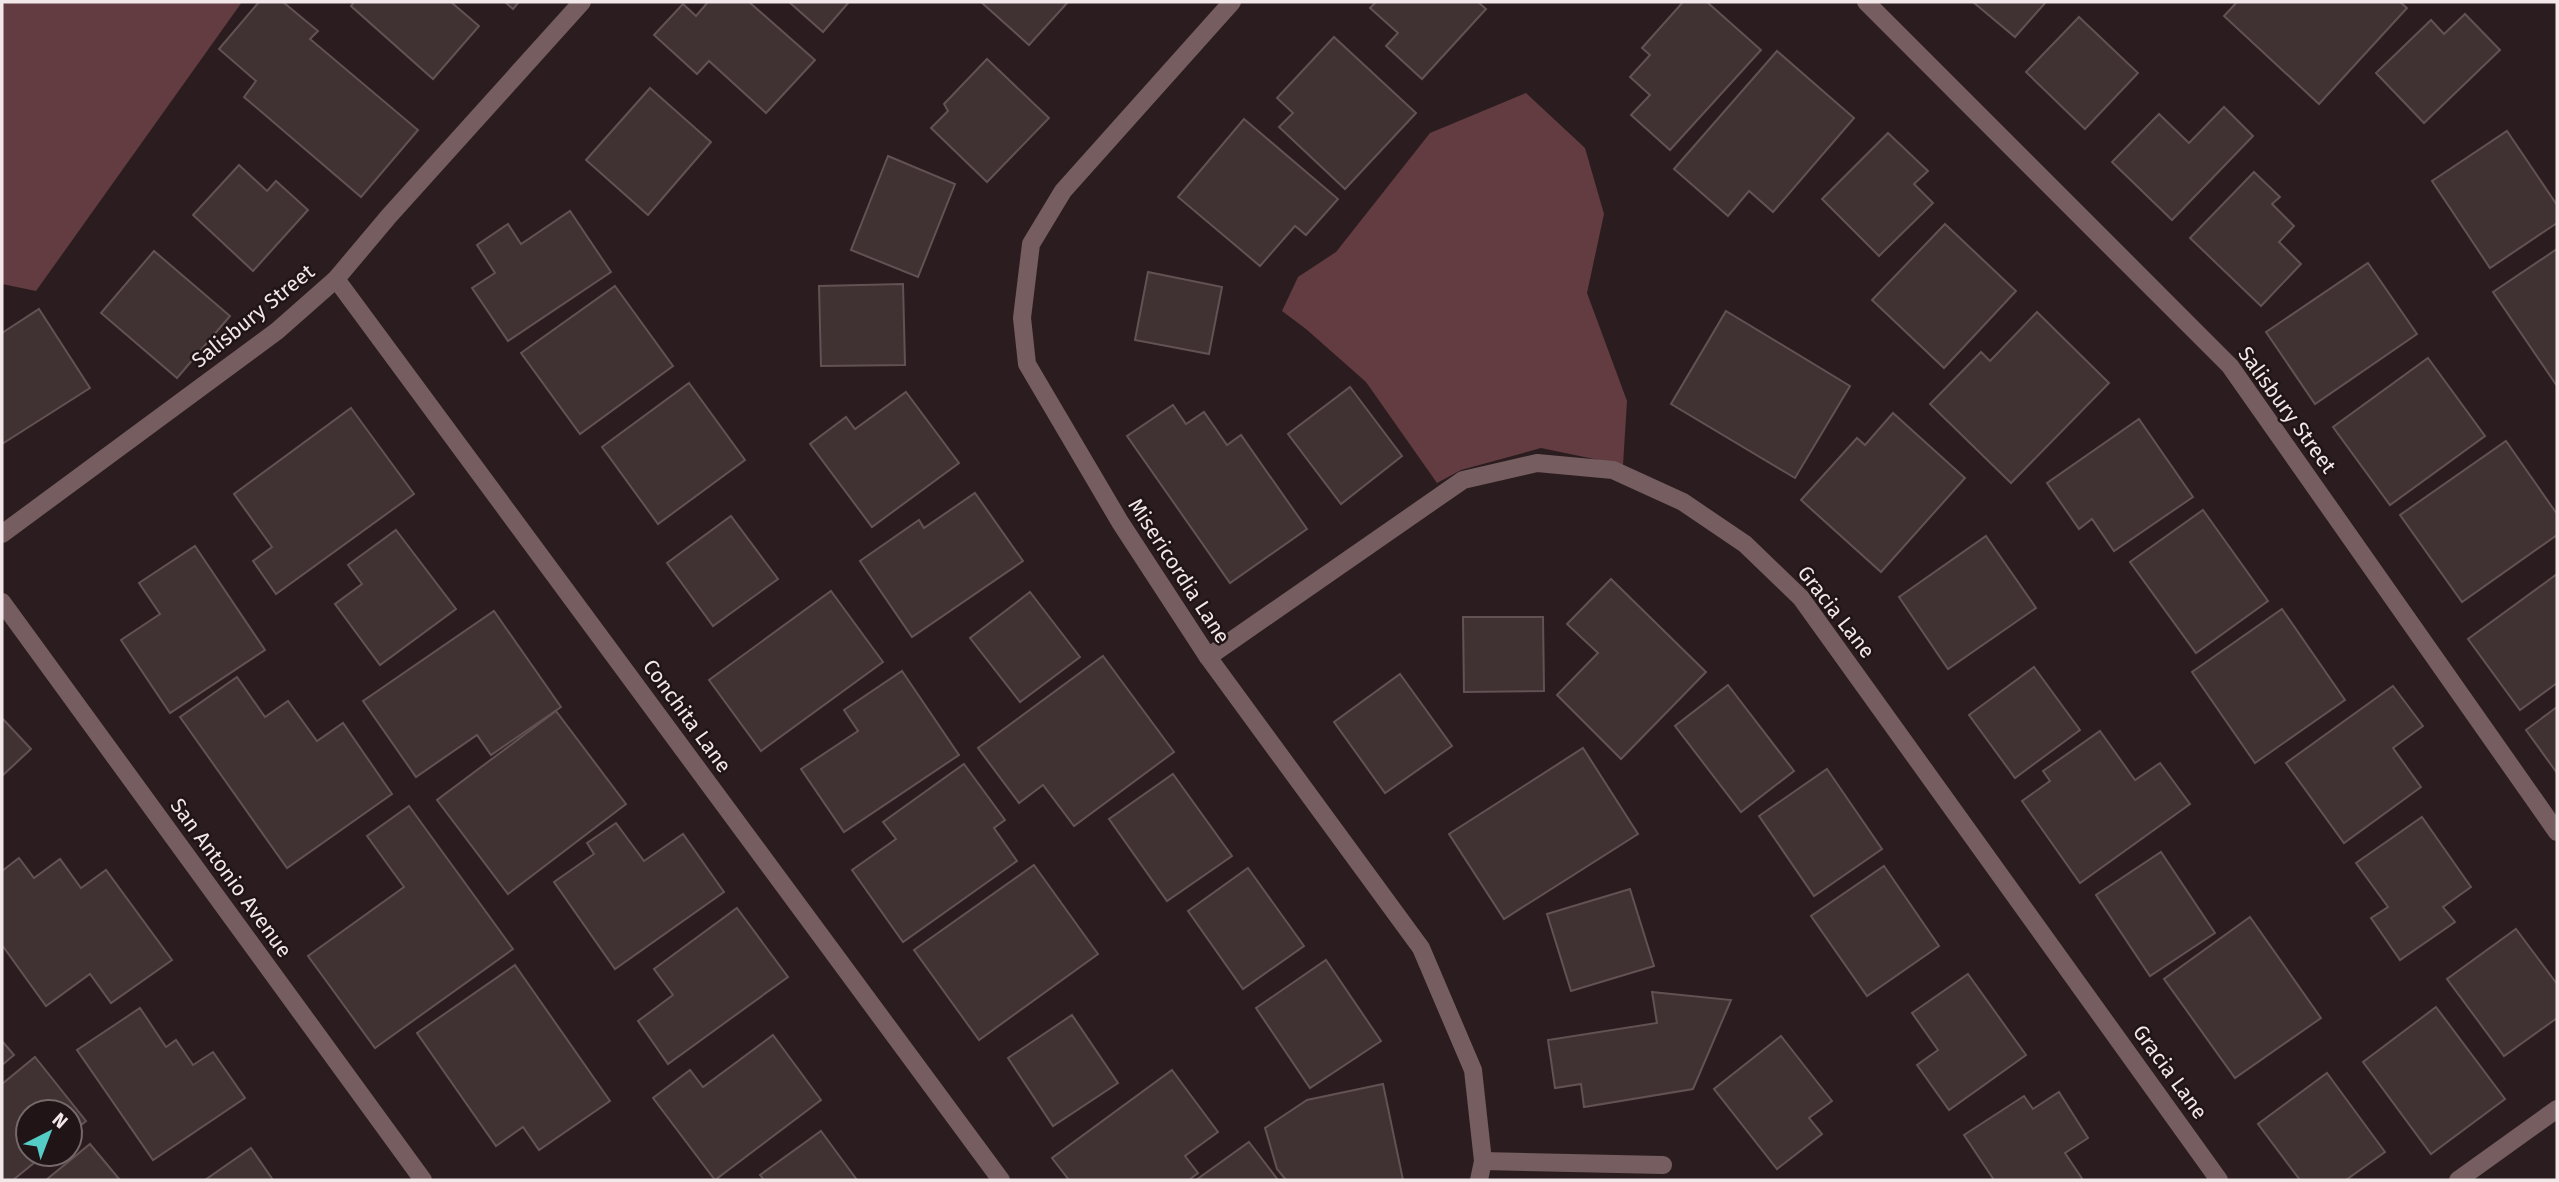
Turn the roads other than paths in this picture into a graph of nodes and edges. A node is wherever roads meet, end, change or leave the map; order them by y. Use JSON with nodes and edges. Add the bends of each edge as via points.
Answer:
{"nodes":[{"id":1,"x":582,"y":2,"type":"edge"},
{"id":2,"x":1232,"y":2,"type":"edge"},
{"id":3,"x":1866,"y":2,"type":"edge"},
{"id":4,"x":336,"y":279,"type":"junction"},
{"id":5,"x":2,"y":534,"type":"edge"},
{"id":6,"x":2,"y":602,"type":"edge"},
{"id":7,"x":1208,"y":657,"type":"junction"},
{"id":8,"x":2557,"y":832,"type":"edge"},
{"id":9,"x":2557,"y":1109,"type":"edge"},
{"id":10,"x":1483,"y":1161,"type":"junction"},
{"id":11,"x":1663,"y":1165,"type":"dead end"},
{"id":12,"x":424,"y":1180,"type":"edge"},
{"id":13,"x":1001,"y":1180,"type":"edge"},
{"id":14,"x":1479,"y":1180,"type":"edge"},
{"id":15,"x":2219,"y":1180,"type":"edge"},
{"id":16,"x":2458,"y":1180,"type":"edge"}],
"edges":[{"from":1,"to":4,"type":"street","name":"Salisbury Street"},
{"from":2,"to":7,"type":"street","name":"Misericordia Lane","via":[[1063,191],[1031,244],[1022,318],[1027,364],[1120,522]]},
{"from":3,"to":8,"type":"street","name":"Salisbury Street","via":[[2230,366]]},
{"from":4,"to":5,"type":"street","name":"Salisbury Street","via":[[277,331]]},
{"from":4,"to":13,"type":"street","name":"Conchita Lane"},
{"from":6,"to":12,"type":"street","name":"San Antonio Avenue"},
{"from":7,"to":10,"type":"street","name":"Misericordia Lane","via":[[1421,948],[1474,1070]]},
{"from":7,"to":15,"type":"street","name":"Gracia Lane","via":[[1462,480],[1537,463],[1613,470],[1683,502],[1745,544],[1801,597]]},
{"from":9,"to":16,"type":"street"},
{"from":10,"to":11,"type":"street"},
{"from":10,"to":14,"type":"street","name":"Misericordia Lane"}]}
